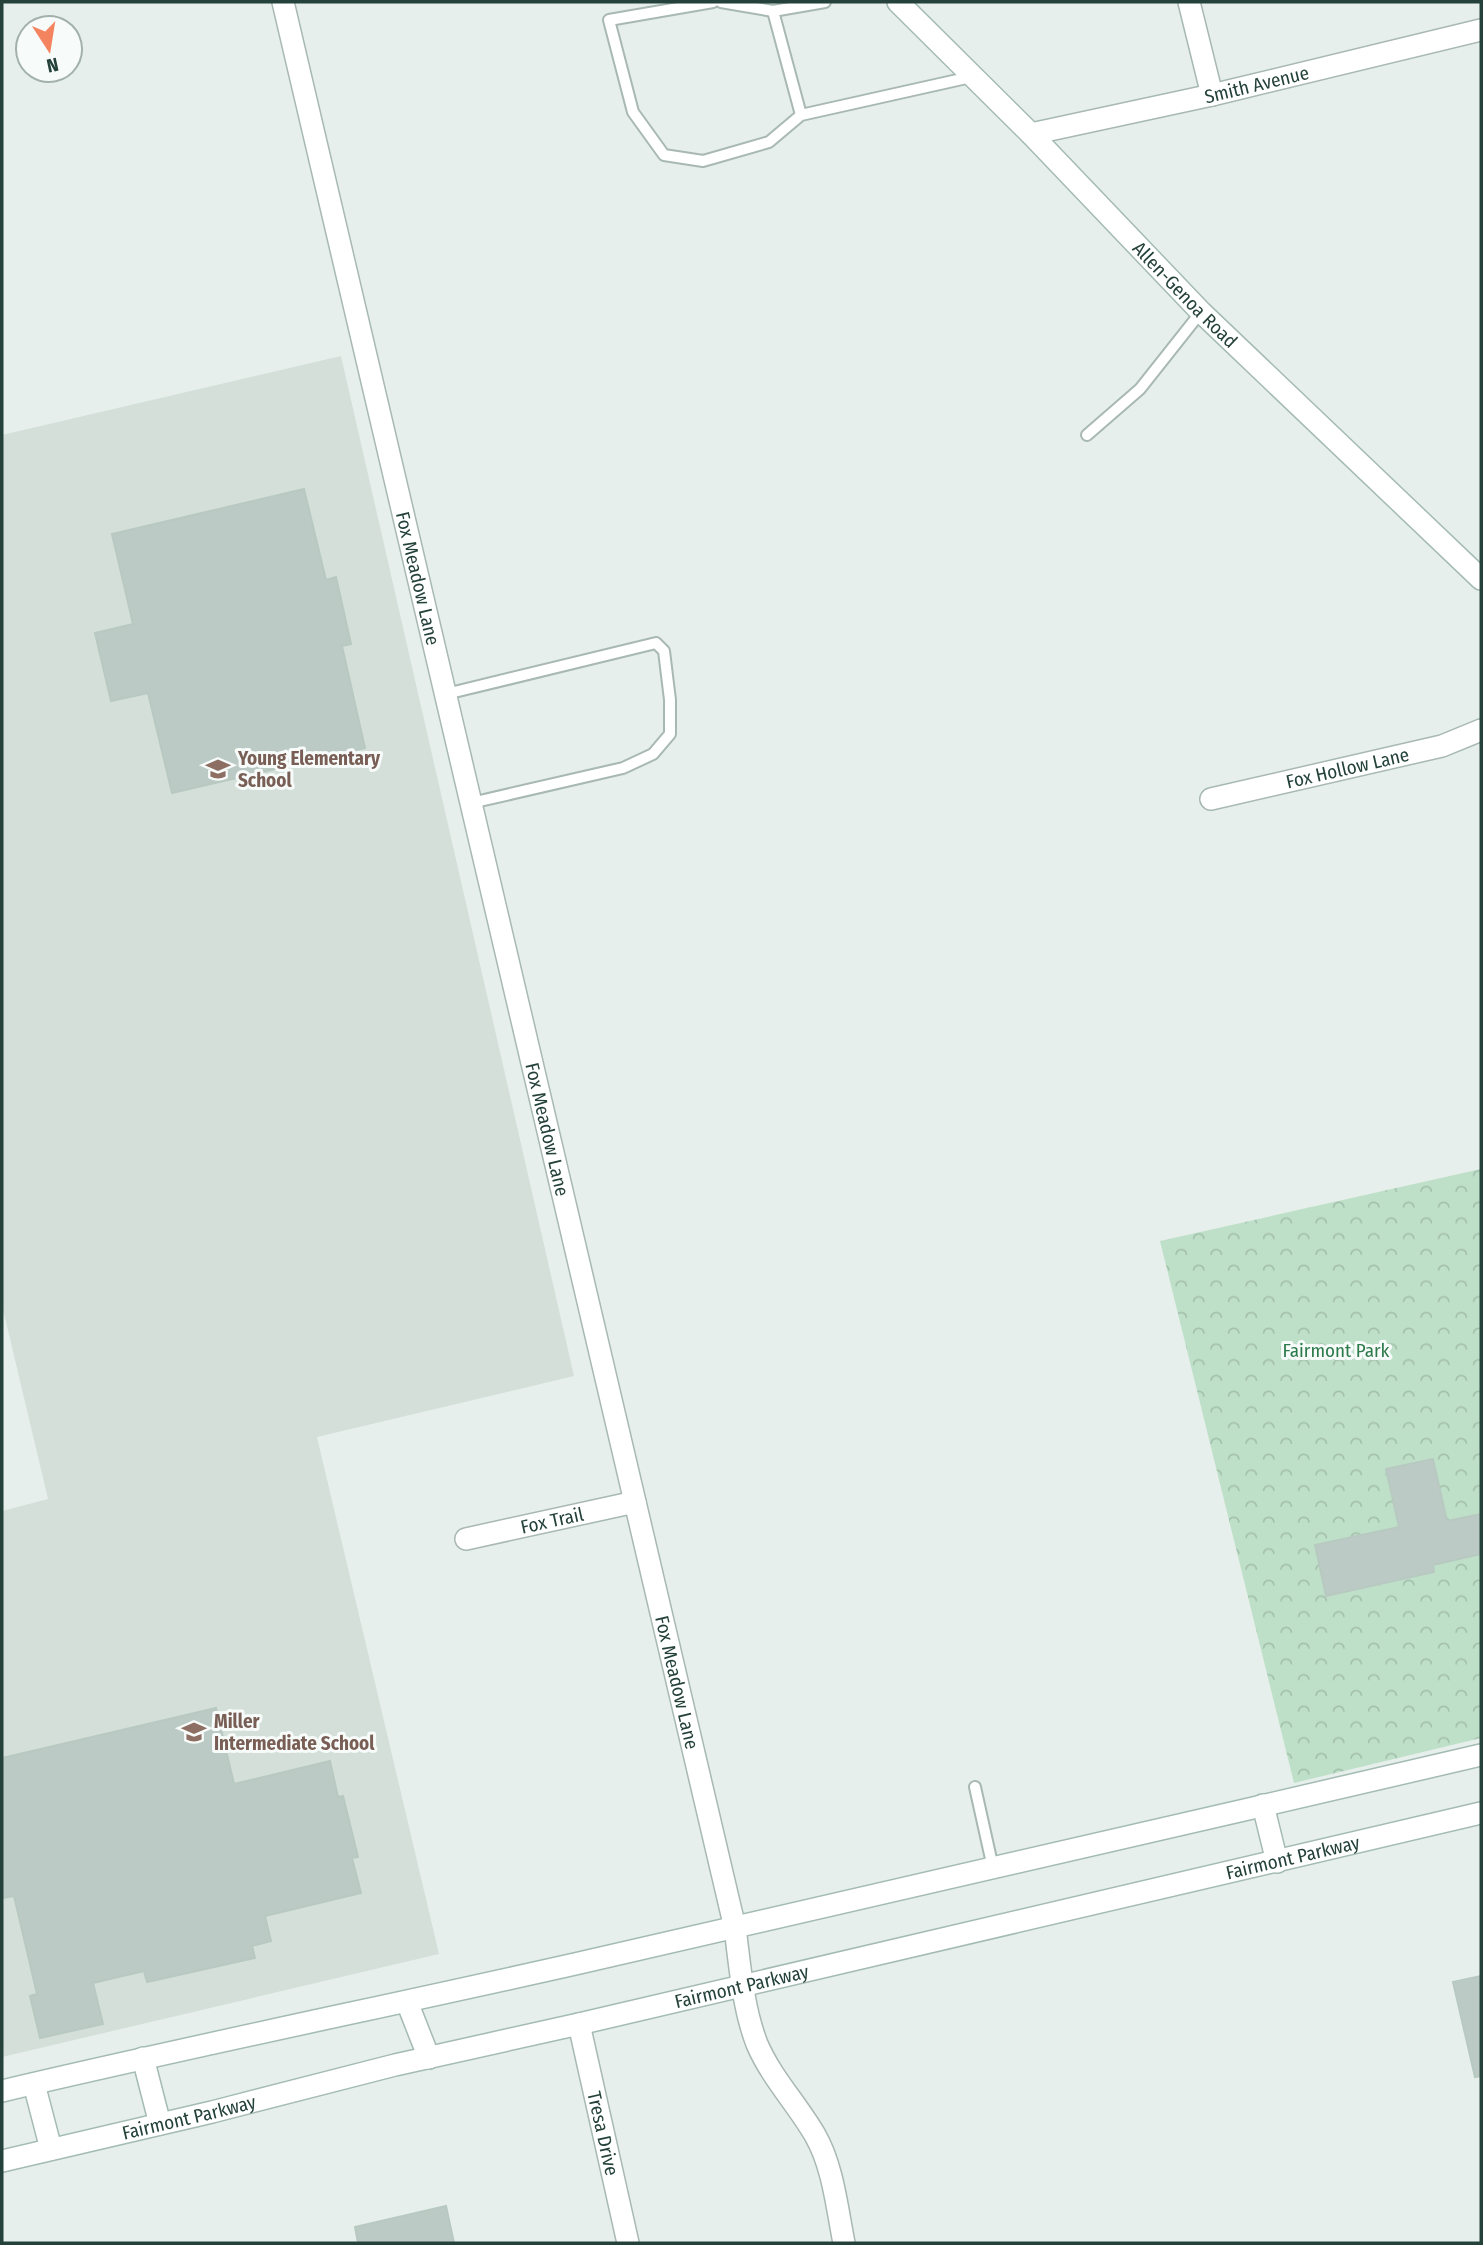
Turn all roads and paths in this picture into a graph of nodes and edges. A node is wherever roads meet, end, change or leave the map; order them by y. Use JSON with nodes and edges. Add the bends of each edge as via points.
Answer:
{"nodes":[{"id":1,"x":283,"y":2,"type":"edge"},
{"id":2,"x":713,"y":2,"type":"edge"},
{"id":3,"x":722,"y":2,"type":"edge"},
{"id":4,"x":825,"y":2,"type":"edge"},
{"id":5,"x":898,"y":2,"type":"edge"},
{"id":6,"x":1189,"y":2,"type":"edge"},
{"id":7,"x":773,"y":11,"type":"junction"},
{"id":8,"x":1481,"y":30,"type":"edge"},
{"id":9,"x":971,"y":77,"type":"junction"},
{"id":10,"x":1212,"y":95,"type":"junction"},
{"id":11,"x":801,"y":115,"type":"junction"},
{"id":12,"x":1031,"y":134,"type":"junction"},
{"id":13,"x":1201,"y":312,"type":"junction"},
{"id":14,"x":1087,"y":435,"type":"dead end"},
{"id":15,"x":1481,"y":579,"type":"edge"},
{"id":16,"x":446,"y":694,"type":"junction"},
{"id":17,"x":1481,"y":730,"type":"edge"},
{"id":18,"x":1211,"y":799,"type":"dead end"},
{"id":19,"x":471,"y":803,"type":"junction"},
{"id":20,"x":635,"y":1502,"type":"junction"},
{"id":21,"x":466,"y":1539,"type":"dead end"},
{"id":22,"x":1481,"y":1755,"type":"edge"},
{"id":23,"x":975,"y":1787,"type":"dead end"},
{"id":24,"x":1263,"y":1805,"type":"junction"},
{"id":25,"x":1481,"y":1813,"type":"edge"},
{"id":26,"x":1277,"y":1862,"type":"junction"},
{"id":27,"x":993,"y":1868,"type":"junction"},
{"id":28,"x":735,"y":1928,"type":"junction"},
{"id":29,"x":743,"y":1986,"type":"junction"},
{"id":30,"x":407,"y":2002,"type":"junction"},
{"id":31,"x":579,"y":2024,"type":"junction"},
{"id":32,"x":143,"y":2057,"type":"junction"},
{"id":33,"x":429,"y":2058,"type":"junction"},
{"id":34,"x":34,"y":2084,"type":"junction"},
{"id":35,"x":2,"y":2091,"type":"edge"},
{"id":36,"x":160,"y":2124,"type":"junction"},
{"id":37,"x":51,"y":2149,"type":"junction"},
{"id":38,"x":2,"y":2161,"type":"edge"},
{"id":39,"x":628,"y":2243,"type":"edge"},
{"id":40,"x":844,"y":2243,"type":"edge"}],
"edges":[{"from":1,"to":16,"type":"main road","name":"Fox Meadow Lane"},
{"from":2,"to":11,"type":"lane","via":[[609,20],[633,112],[664,155],[703,161],[769,142]]},
{"from":3,"to":7,"type":"lane"},
{"from":4,"to":7,"type":"lane"},
{"from":5,"to":9,"type":"main road","name":"Allen-Genoa Road"},
{"from":6,"to":10,"type":"main road"},
{"from":7,"to":11,"type":"lane"},
{"from":8,"to":10,"type":"main road","name":"Smith Avenue"},
{"from":9,"to":11,"type":"lane"},
{"from":9,"to":12,"type":"main road","name":"Allen-Genoa Road"},
{"from":10,"to":12,"type":"main road","name":"Smith Avenue"},
{"from":12,"to":13,"type":"main road","name":"Allen-Genoa Road"},
{"from":13,"to":14,"type":"lane","via":[[1140,389]]},
{"from":13,"to":15,"type":"main road","name":"Allen-Genoa Road"},
{"from":16,"to":19,"type":"main road","name":"Fox Meadow Lane"},
{"from":16,"to":19,"type":"lane","via":[[656,643],[664,651],[670,734],[653,754],[623,768]]},
{"from":17,"to":18,"type":"main road","name":"Fox Hollow Lane","via":[[1442,746]]},
{"from":19,"to":20,"type":"main road","name":"Fox Meadow Lane"},
{"from":20,"to":21,"type":"main road","name":"Fox Trail"},
{"from":20,"to":28,"type":"main road","name":"Fox Meadow Lane"},
{"from":22,"to":24,"type":"main road"},
{"from":23,"to":27,"type":"lane"},
{"from":24,"to":26,"type":"main road"},
{"from":24,"to":27,"type":"main road"},
{"from":25,"to":26,"type":"main road","name":"Fairmont Parkway"},
{"from":26,"to":29,"type":"main road","name":"Fairmont Parkway"},
{"from":27,"to":28,"type":"main road"},
{"from":28,"to":29,"type":"main road","name":"Fox Meadow Lane"},
{"from":28,"to":30,"type":"main road"},
{"from":29,"to":31,"type":"main road","name":"Fairmont Parkway"},
{"from":29,"to":40,"type":"main road","name":"Fox Meadow Lane","via":[[765,2061],[825,2155]]},
{"from":30,"to":32,"type":"main road"},
{"from":30,"to":33,"type":"main road"},
{"from":31,"to":33,"type":"main road","name":"Fairmont Parkway"},
{"from":31,"to":39,"type":"main road","name":"Tresa Drive"},
{"from":32,"to":34,"type":"main road"},
{"from":32,"to":36,"type":"main road"},
{"from":33,"to":36,"type":"main road","name":"Fairmont Parkway"},
{"from":34,"to":35,"type":"main road"},
{"from":34,"to":37,"type":"main road"},
{"from":36,"to":37,"type":"main road","name":"Fairmont Parkway"},
{"from":37,"to":38,"type":"main road","name":"Fairmont Parkway"}]}
